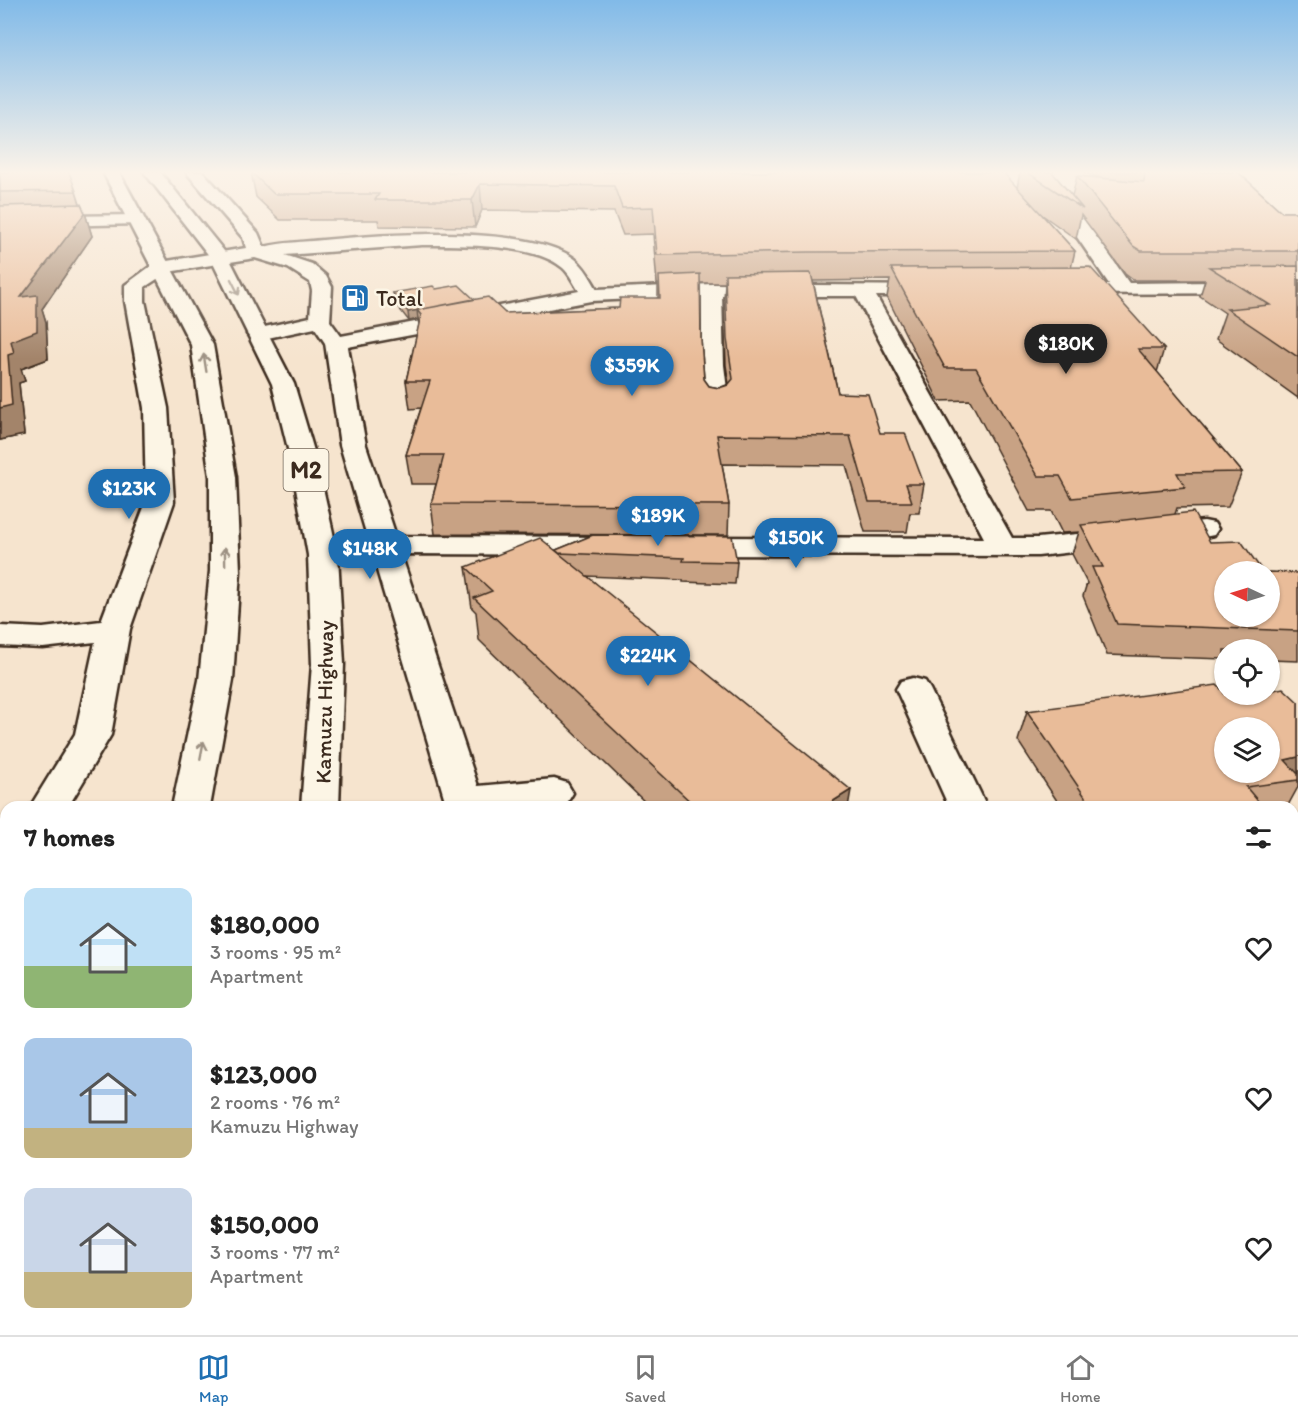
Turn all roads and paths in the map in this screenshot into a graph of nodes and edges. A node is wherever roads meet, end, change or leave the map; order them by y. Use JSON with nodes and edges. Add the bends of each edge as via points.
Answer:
{"nodes":[{"id":1,"x":143,"y":234,"type":"edge"},
{"id":2,"x":202,"y":234,"type":"edge"},
{"id":3,"x":250,"y":234,"type":"edge"},
{"id":4,"x":1085,"y":234,"type":"edge"},
{"id":5,"x":256,"y":252,"type":"junction"},
{"id":6,"x":219,"y":256,"type":"junction"},
{"id":7,"x":162,"y":267,"type":"junction"},
{"id":8,"x":1298,"y":287,"type":"edge"},
{"id":9,"x":1123,"y":289,"type":"junction"},
{"id":10,"x":712,"y":290,"type":"junction"},
{"id":11,"x":863,"y":290,"type":"junction"},
{"id":12,"x":946,"y":290,"type":"edge"},
{"id":13,"x":1040,"y":290,"type":"edge"},
{"id":14,"x":591,"y":295,"type":"junction"},
{"id":15,"x":328,"y":332,"type":"junction"},
{"id":16,"x":258,"y":334,"type":"junction"},
{"id":17,"x":717,"y":406,"type":"edge"},
{"id":18,"x":1204,"y":529,"type":"edge"},
{"id":19,"x":384,"y":546,"type":"junction"},
{"id":20,"x":1003,"y":546,"type":"junction"},
{"id":21,"x":114,"y":629,"type":"junction"},
{"id":22,"x":0,"y":636,"type":"edge"},
{"id":23,"x":913,"y":689,"type":"dead end"},
{"id":24,"x":554,"y":794,"type":"dead end"},
{"id":25,"x":53,"y":801,"type":"edge"},
{"id":26,"x":192,"y":801,"type":"edge"},
{"id":27,"x":320,"y":801,"type":"edge"},
{"id":28,"x":465,"y":801,"type":"edge"},
{"id":29,"x":492,"y":801,"type":"edge"},
{"id":30,"x":965,"y":801,"type":"edge"}],
"edges":[{"from":1,"to":7,"type":"main road"},
{"from":2,"to":6,"type":"main road","name":"Kamuzu Highway","number":"M2"},
{"from":3,"to":5,"type":"main road"},
{"from":4,"to":9,"type":"main road"},
{"from":5,"to":6,"type":"main road"},
{"from":5,"to":14,"type":"main road","via":[[376,241],[479,242],[525,247],[568,263]]},
{"from":5,"to":15,"type":"main road","via":[[303,267],[321,281]]},
{"from":6,"to":7,"type":"main road"},
{"from":6,"to":16,"type":"main road","name":"Kamuzu Highway","number":"M2","one_way":true},
{"from":7,"to":21,"type":"main road","via":[[135,285],[156,408],[160,502]]},
{"from":26,"to":7,"type":"main road","one_way":true,"via":[[216,680],[225,571],[223,477],[202,345]]},
{"from":8,"to":9,"type":"main road"},
{"from":9,"to":13,"type":"main road"},
{"from":10,"to":11,"type":"main road"},
{"from":10,"to":14,"type":"main road"},
{"from":10,"to":17,"type":"main road","via":[[712,365]]},
{"from":11,"to":12,"type":"main road"},
{"from":11,"to":20,"type":"main road"},
{"from":14,"to":15,"type":"main road"},
{"from":15,"to":16,"type":"main road"},
{"from":15,"to":19,"type":"main road","via":[[353,445]]},
{"from":16,"to":27,"type":"main road","name":"Kamuzu Highway","number":"M2","via":[[283,384],[323,555],[328,664]]},
{"from":18,"to":20,"type":"main road","via":[[1038,547]]},
{"from":19,"to":20,"type":"main road"},
{"from":19,"to":28,"type":"main road"},
{"from":21,"to":22,"type":"main road","via":[[45,639]]},
{"from":21,"to":25,"type":"main road","via":[[93,735]]},
{"from":23,"to":30,"type":"main road"},
{"from":24,"to":29,"type":"main road"}]}
